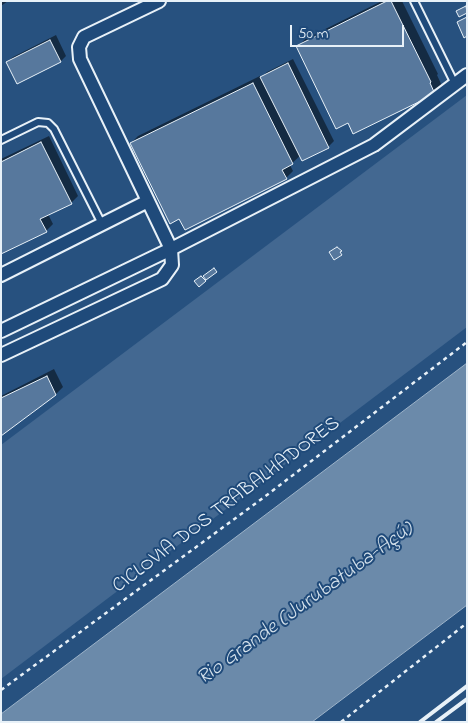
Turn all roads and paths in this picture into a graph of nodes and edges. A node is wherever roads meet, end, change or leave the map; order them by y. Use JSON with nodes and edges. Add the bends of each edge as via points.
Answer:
{"nodes":[{"id":1,"x":159,"y":1,"type":"edge"},
{"id":2,"x":414,"y":1,"type":"edge"},
{"id":3,"x":467,"y":75,"type":"edge"},
{"id":4,"x":455,"y":84,"type":"junction"},
{"id":5,"x":1,"y":140,"type":"edge"},
{"id":6,"x":148,"y":201,"type":"junction"},
{"id":7,"x":102,"y":224,"type":"junction"},
{"id":8,"x":171,"y":249,"type":"junction"},
{"id":9,"x":1,"y":275,"type":"edge"},
{"id":10,"x":1,"y":331,"type":"edge"},
{"id":11,"x":467,"y":342,"type":"edge"},
{"id":12,"x":1,"y":355,"type":"edge"},
{"id":13,"x":467,"y":623,"type":"edge"},
{"id":14,"x":1,"y":690,"type":"edge"},
{"id":15,"x":341,"y":722,"type":"edge"}],
"edges":[{"from":1,"to":6,"type":"street","via":[[84,38],[79,46],[80,58]]},
{"from":2,"to":4,"type":"lane"},
{"from":3,"to":4,"type":"street"},
{"from":4,"to":8,"type":"street","via":[[374,145]]},
{"from":5,"to":7,"type":"lane","via":[[38,122],[48,123]]},
{"from":6,"to":7,"type":"street"},
{"from":6,"to":8,"type":"street"},
{"from":7,"to":9,"type":"street"},
{"from":8,"to":10,"type":"street"},
{"from":8,"to":12,"type":"street","via":[[172,265],[162,279]]},
{"from":11,"to":14,"type":"path","name":"CICLOVIA DOS TRABALHADORES","via":[[271,492]]},
{"from":13,"to":15,"type":"path"}]}
